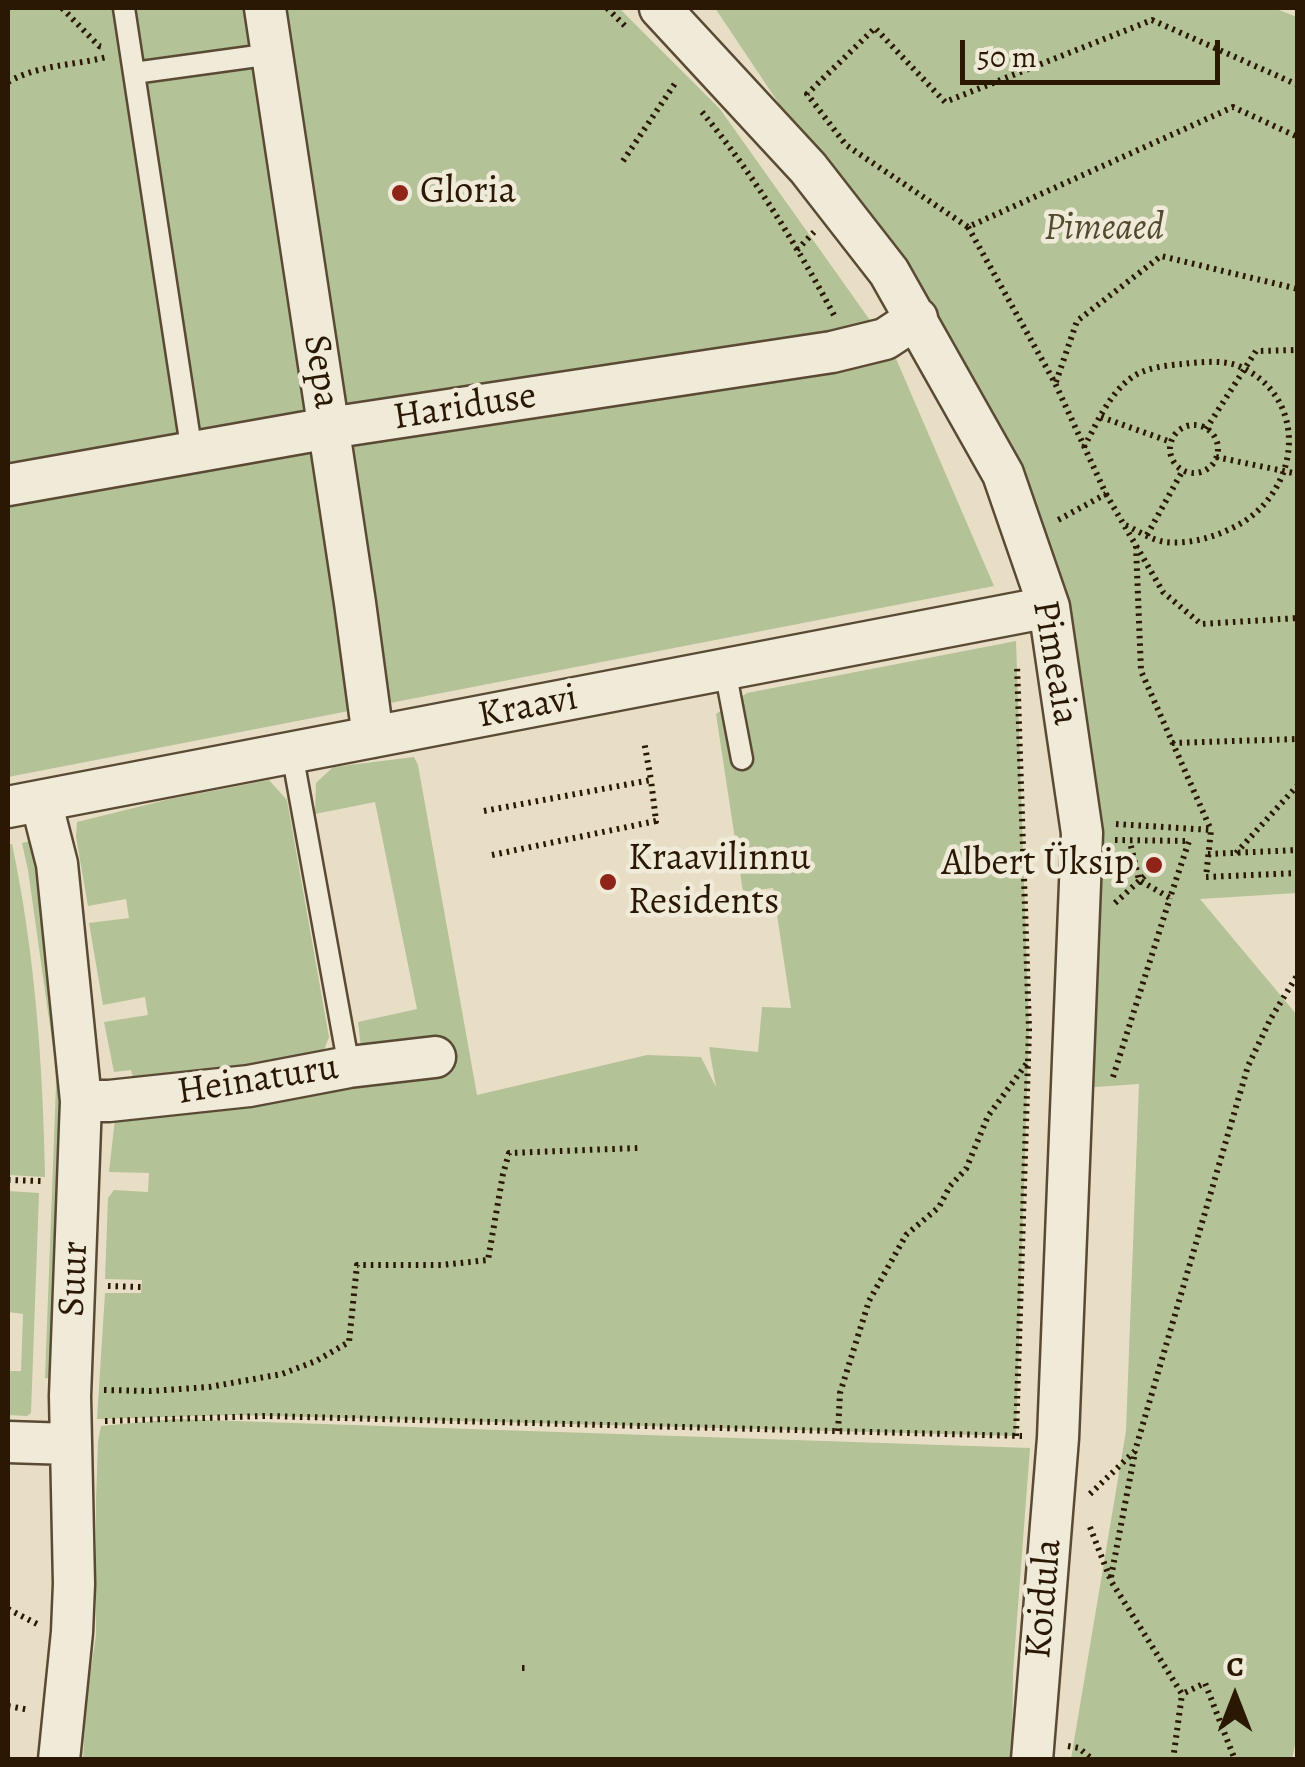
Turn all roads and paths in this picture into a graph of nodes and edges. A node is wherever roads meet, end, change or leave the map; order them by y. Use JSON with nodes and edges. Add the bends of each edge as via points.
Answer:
{"nodes":[{"id":1,"x":62,"y":8,"type":"edge"},
{"id":2,"x":124,"y":8,"type":"edge"},
{"id":3,"x":265,"y":8,"type":"edge"},
{"id":4,"x":607,"y":8,"type":"edge"},
{"id":5,"x":646,"y":20,"type":"edge"},
{"id":6,"x":131,"y":51,"type":"junction"},
{"id":7,"x":272,"y":54,"type":"junction"},
{"id":8,"x":666,"y":70,"type":"dead end"},
{"id":9,"x":134,"y":74,"type":"junction"},
{"id":10,"x":8,"y":82,"type":"edge"},
{"id":11,"x":1298,"y":85,"type":"edge"},
{"id":12,"x":702,"y":112,"type":"dead end"},
{"id":13,"x":1298,"y":137,"type":"edge"},
{"id":14,"x":623,"y":161,"type":"dead end"},
{"id":15,"x":968,"y":227,"type":"junction"},
{"id":16,"x":1298,"y":289,"type":"edge"},
{"id":17,"x":916,"y":318,"type":"junction"},
{"id":18,"x":851,"y":347,"type":"junction"},
{"id":19,"x":1298,"y":350,"type":"edge"},
{"id":20,"x":1243,"y":369,"type":"junction"},
{"id":21,"x":1055,"y":383,"type":"junction"},
{"id":22,"x":1101,"y":417,"type":"junction"},
{"id":23,"x":329,"y":428,"type":"junction"},
{"id":24,"x":1206,"y":429,"type":"junction"},
{"id":25,"x":1171,"y":442,"type":"junction"},
{"id":26,"x":1084,"y":447,"type":"junction"},
{"id":27,"x":192,"y":452,"type":"junction"},
{"id":28,"x":1216,"y":457,"type":"junction"},
{"id":29,"x":1183,"y":470,"type":"junction"},
{"id":30,"x":1288,"y":473,"type":"junction"},
{"id":31,"x":1298,"y":474,"type":"edge"},
{"id":32,"x":8,"y":485,"type":"edge"},
{"id":33,"x":1106,"y":494,"type":"junction"},
{"id":34,"x":1056,"y":521,"type":"dead end"},
{"id":35,"x":1123,"y":524,"type":"junction"},
{"id":36,"x":1148,"y":535,"type":"junction"},
{"id":37,"x":1136,"y":546,"type":"junction"},
{"id":38,"x":1032,"y":610,"type":"junction"},
{"id":39,"x":1298,"y":618,"type":"edge"},
{"id":40,"x":725,"y":670,"type":"junction"},
{"id":41,"x":373,"y":737,"type":"junction"},
{"id":42,"x":1298,"y":739,"type":"edge"},
{"id":43,"x":644,"y":742,"type":"dead end"},
{"id":44,"x":1172,"y":743,"type":"junction"},
{"id":45,"x":292,"y":753,"type":"junction"},
{"id":46,"x":742,"y":759,"type":"dead end"},
{"id":47,"x":651,"y":780,"type":"junction"},
{"id":48,"x":1298,"y":785,"type":"edge"},
{"id":49,"x":24,"y":804,"type":"edge"},
{"id":50,"x":484,"y":811,"type":"dead end"},
{"id":51,"x":1105,"y":823,"type":"dead end"},
{"id":52,"x":1210,"y":830,"type":"junction"},
{"id":53,"x":1298,"y":850,"type":"edge"},
{"id":54,"x":1236,"y":853,"type":"junction"},
{"id":55,"x":1208,"y":854,"type":"junction"},
{"id":56,"x":492,"y":855,"type":"dead end"},
{"id":57,"x":1151,"y":870,"type":"dead end"},
{"id":58,"x":1298,"y":873,"type":"edge"},
{"id":59,"x":1140,"y":880,"type":"junction"},
{"id":60,"x":1170,"y":898,"type":"junction"},
{"id":61,"x":1103,"y":915,"type":"dead end"},
{"id":62,"x":1298,"y":974,"type":"edge"},
{"id":63,"x":434,"y":1057,"type":"dead end"},
{"id":64,"x":1028,"y":1062,"type":"junction"},
{"id":65,"x":348,"y":1067,"type":"junction"},
{"id":66,"x":1113,"y":1076,"type":"dead end"},
{"id":67,"x":81,"y":1101,"type":"junction"},
{"id":68,"x":638,"y":1148,"type":"dead end"},
{"id":69,"x":8,"y":1180,"type":"edge"},
{"id":70,"x":50,"y":1182,"type":"dead end"},
{"id":71,"x":102,"y":1286,"type":"dead end"},
{"id":72,"x":142,"y":1287,"type":"dead end"},
{"id":73,"x":98,"y":1390,"type":"dead end"},
{"id":74,"x":838,"y":1431,"type":"junction"},
{"id":75,"x":83,"y":1433,"type":"junction"},
{"id":76,"x":1016,"y":1436,"type":"junction"},
{"id":77,"x":1058,"y":1438,"type":"junction"},
{"id":78,"x":8,"y":1442,"type":"edge"},
{"id":79,"x":1135,"y":1451,"type":"junction"},
{"id":80,"x":1080,"y":1503,"type":"dead end"},
{"id":81,"x":1086,"y":1518,"type":"dead end"},
{"id":82,"x":1110,"y":1581,"type":"junction"},
{"id":83,"x":8,"y":1609,"type":"edge"},
{"id":84,"x":42,"y":1626,"type":"dead end"},
{"id":85,"x":1182,"y":1694,"type":"junction"},
{"id":86,"x":1079,"y":1748,"type":"dead end"},
{"id":87,"x":59,"y":1760,"type":"edge"},
{"id":88,"x":1032,"y":1760,"type":"edge"},
{"id":89,"x":1093,"y":1760,"type":"edge"},
{"id":90,"x":1173,"y":1760,"type":"edge"},
{"id":91,"x":1235,"y":1760,"type":"edge"}],
"edges":[{"from":1,"to":6,"type":"path","via":[[100,46]]},
{"from":2,"to":6,"type":"lane"},
{"from":3,"to":7,"type":"street","name":"Sepa"},
{"from":4,"to":5,"type":"path"},
{"from":5,"to":17,"type":"street","name":"Pimeaia","via":[[808,168],[890,272]]},
{"from":6,"to":9,"type":"lane"},
{"from":6,"to":10,"type":"path","via":[[26,72]]},
{"from":7,"to":9,"type":"lane"},
{"from":7,"to":23,"type":"street","name":"Sepa"},
{"from":8,"to":14,"type":"path","via":[[676,82]]},
{"from":9,"to":27,"type":"lane"},
{"from":11,"to":15,"type":"path","via":[[1152,20],[945,102],[875,28],[807,94],[846,144]]},
{"from":12,"to":18,"type":"path","via":[[768,202]]},
{"from":13,"to":15,"type":"path","via":[[1232,107]]},
{"from":15,"to":21,"type":"path"},
{"from":16,"to":21,"type":"path","via":[[1161,256],[1077,321]]},
{"from":17,"to":18,"type":"street","name":"Hariduse","via":[[885,339]]},
{"from":17,"to":38,"type":"street","name":"Pimeaia","via":[[1003,474]]},
{"from":18,"to":23,"type":"street","name":"Hariduse"},
{"from":19,"to":20,"type":"path","via":[[1256,352]]},
{"from":20,"to":22,"type":"path","via":[[1202,361],[1134,376]]},
{"from":20,"to":24,"type":"path"},
{"from":20,"to":30,"type":"path","via":[[1281,396],[1292,416],[1296,440]]},
{"from":21,"to":26,"type":"path"},
{"from":22,"to":25,"type":"path"},
{"from":22,"to":26,"type":"path"},
{"from":23,"to":27,"type":"street","name":"Hariduse"},
{"from":23,"to":41,"type":"street","name":"Sepa"},
{"from":24,"to":25,"type":"path","via":[[1192,425]]},
{"from":24,"to":28,"type":"path","via":[[1216,440]]},
{"from":25,"to":29,"type":"path","via":[[1170,455]]},
{"from":26,"to":33,"type":"path"},
{"from":27,"to":32,"type":"street","name":"Hariduse"},
{"from":28,"to":29,"type":"path","via":[[1203,471]]},
{"from":28,"to":30,"type":"path"},
{"from":29,"to":36,"type":"path"},
{"from":30,"to":31,"type":"path"},
{"from":30,"to":36,"type":"path","via":[[1274,496],[1226,533],[1162,542]]},
{"from":33,"to":34,"type":"path"},
{"from":33,"to":35,"type":"path"},
{"from":35,"to":36,"type":"path"},
{"from":35,"to":37,"type":"path"},
{"from":37,"to":39,"type":"path","via":[[1163,592],[1201,624]]},
{"from":37,"to":44,"type":"path","via":[[1141,671]]},
{"from":38,"to":40,"type":"street","name":"Kraavi"},
{"from":38,"to":64,"type":"path"},
{"from":38,"to":77,"type":"street","name":"Pimeaia","via":[[1082,833]]},
{"from":40,"to":41,"type":"street","name":"Kraavi"},
{"from":40,"to":46,"type":"lane"},
{"from":41,"to":45,"type":"street","name":"Kraavi"},
{"from":42,"to":44,"type":"path"},
{"from":43,"to":47,"type":"path"},
{"from":44,"to":52,"type":"path"},
{"from":45,"to":49,"type":"street","name":"Kraavi"},
{"from":45,"to":65,"type":"lane"},
{"from":47,"to":50,"type":"path"},
{"from":47,"to":56,"type":"path","via":[[656,820]]},
{"from":48,"to":54,"type":"path"},
{"from":49,"to":67,"type":"street","name":"Suur","via":[[57,864]]},
{"from":51,"to":52,"type":"path"},
{"from":52,"to":55,"type":"path"},
{"from":53,"to":54,"type":"path"},
{"from":54,"to":55,"type":"path"},
{"from":55,"to":58,"type":"path","via":[[1206,877]]},
{"from":57,"to":59,"type":"path"},
{"from":59,"to":60,"type":"path"},
{"from":59,"to":60,"type":"path","via":[[1130,842],[1189,841]]},
{"from":59,"to":61,"type":"path"},
{"from":60,"to":66,"type":"path"},
{"from":62,"to":79,"type":"path","via":[[1248,1066]]},
{"from":63,"to":65,"type":"street","name":"Heinaturu"},
{"from":64,"to":74,"type":"path","via":[[988,1116],[966,1169],[939,1207],[906,1235],[869,1301],[840,1392]]},
{"from":64,"to":76,"type":"path"},
{"from":65,"to":67,"type":"street","name":"Heinaturu","via":[[248,1086]]},
{"from":67,"to":75,"type":"street","name":"Suur"},
{"from":68,"to":73,"type":"path","via":[[510,1153],[488,1260],[357,1266],[349,1342],[316,1361],[209,1388]]},
{"from":69,"to":70,"type":"path"},
{"from":71,"to":72,"type":"path"},
{"from":74,"to":75,"type":"path","via":[[266,1416]]},
{"from":74,"to":76,"type":"path"},
{"from":75,"to":78,"type":"street"},
{"from":75,"to":87,"type":"street","name":"Suur"},
{"from":76,"to":77,"type":"path"},
{"from":77,"to":88,"type":"street","name":"Koidula"},
{"from":79,"to":80,"type":"path"},
{"from":79,"to":82,"type":"path"},
{"from":81,"to":82,"type":"path"},
{"from":82,"to":85,"type":"path"},
{"from":83,"to":84,"type":"path"},
{"from":85,"to":90,"type":"path"},
{"from":85,"to":91,"type":"path","via":[[1205,1683]]},
{"from":86,"to":89,"type":"path"}]}
